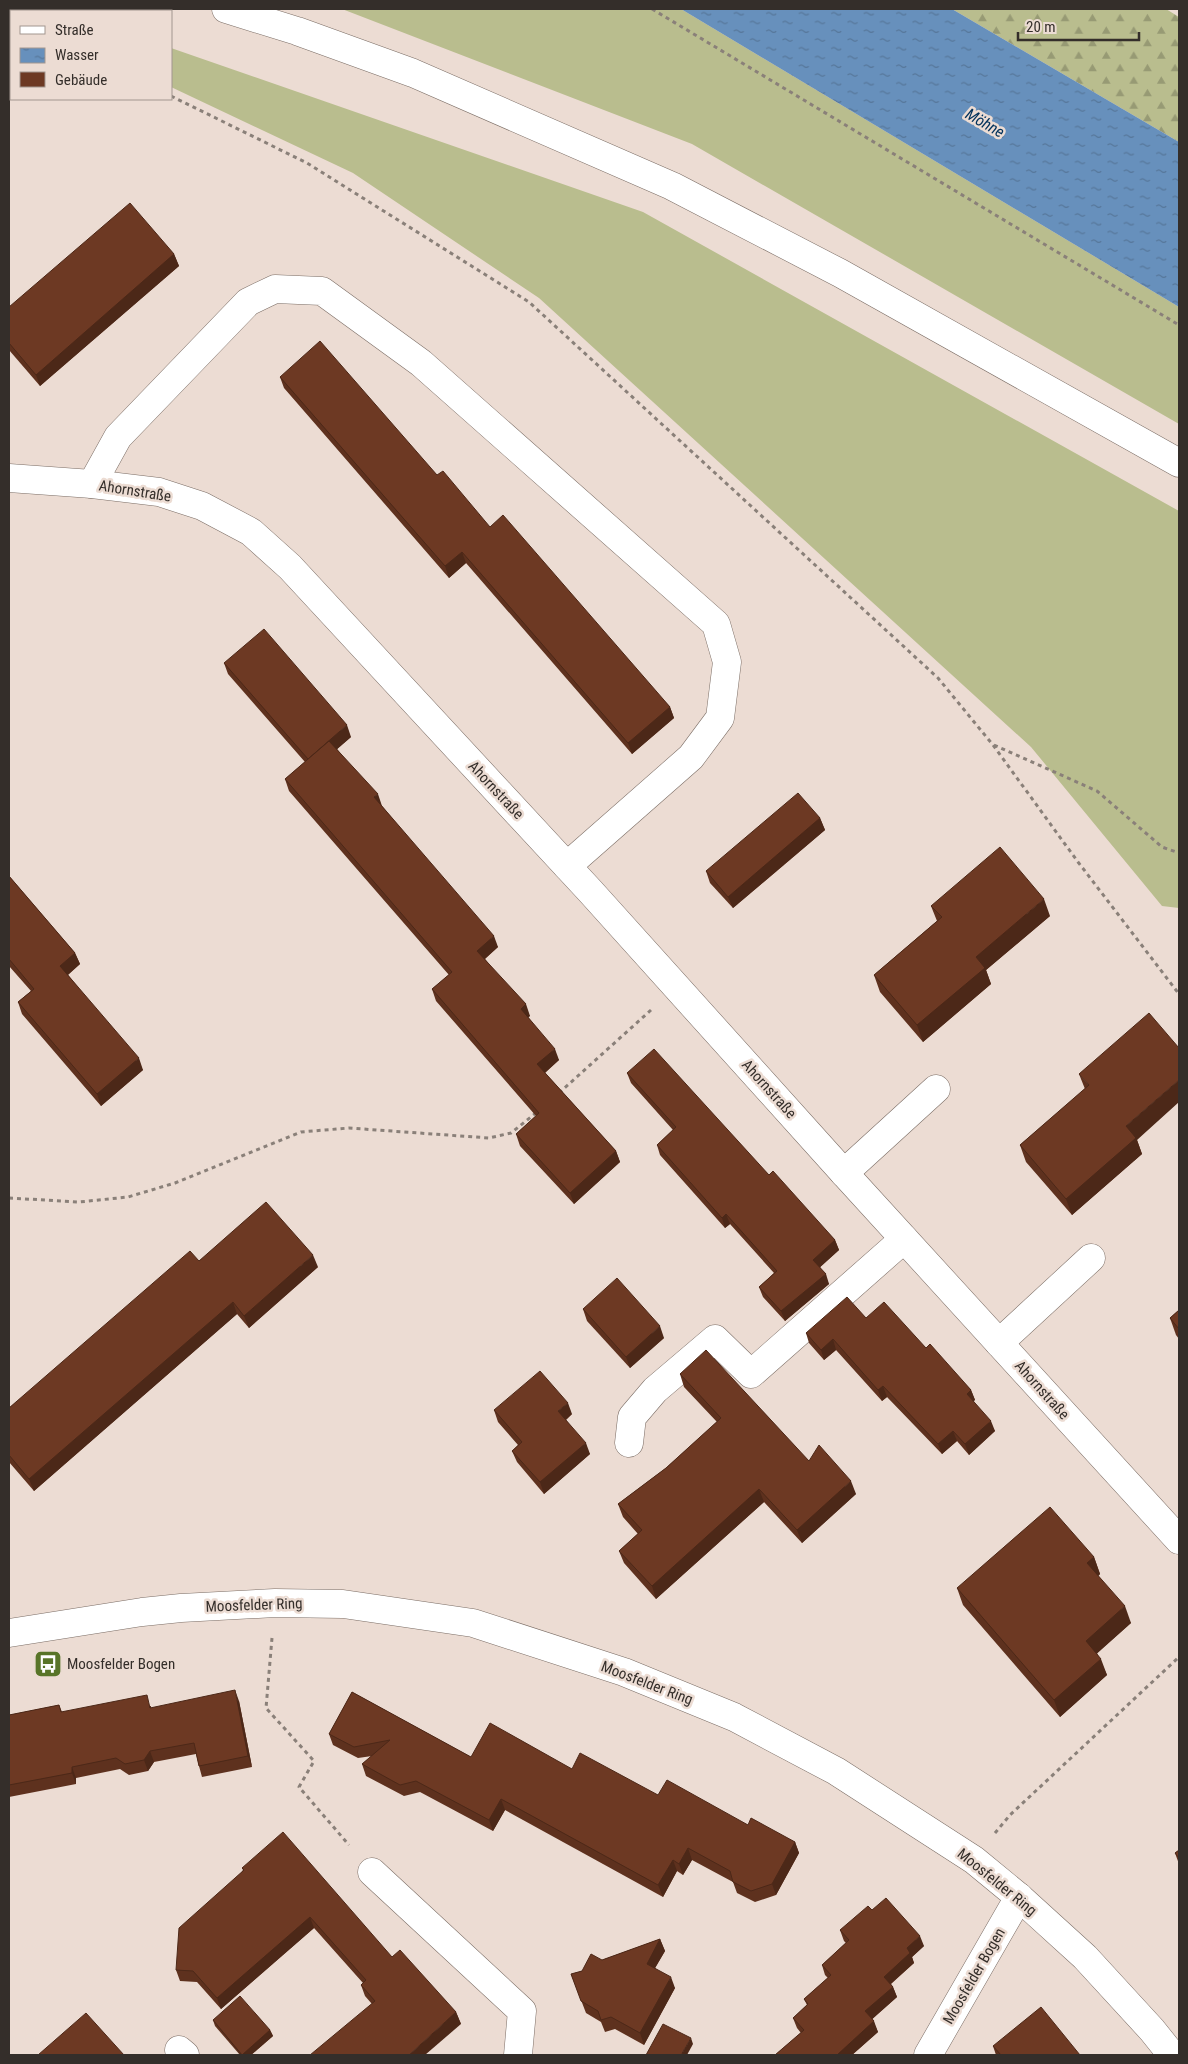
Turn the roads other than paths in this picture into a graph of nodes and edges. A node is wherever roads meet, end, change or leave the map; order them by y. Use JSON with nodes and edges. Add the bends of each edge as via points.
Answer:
{"nodes":[{"id":1,"x":226,"y":9,"type":"edge"},
{"id":2,"x":1179,"y":463,"type":"edge"},
{"id":3,"x":9,"y":478,"type":"edge"},
{"id":4,"x":92,"y":484,"type":"junction"},
{"id":5,"x":567,"y":866,"type":"junction"},
{"id":6,"x":936,"y":1089,"type":"dead end"},
{"id":7,"x":844,"y":1173,"type":"junction"},
{"id":8,"x":904,"y":1239,"type":"junction"},
{"id":9,"x":1091,"y":1258,"type":"dead end"},
{"id":10,"x":999,"y":1343,"type":"junction"},
{"id":11,"x":629,"y":1443,"type":"dead end"},
{"id":12,"x":1179,"y":1540,"type":"edge"},
{"id":13,"x":9,"y":1633,"type":"edge"},
{"id":14,"x":372,"y":1872,"type":"road end"},
{"id":15,"x":1019,"y":1897,"type":"junction"},
{"id":16,"x":518,"y":2055,"type":"edge"},
{"id":17,"x":928,"y":2055,"type":"edge"},
{"id":18,"x":1172,"y":2055,"type":"edge"}],
"edges":[{"from":1,"to":2,"type":"street","via":[[413,73],[672,186],[840,273]]},
{"from":3,"to":4,"type":"street","name":"Ahornstraße"},
{"from":4,"to":5,"type":"street","name":"Ahornstraße","via":[[159,492],[202,506],[250,532],[290,567]]},
{"from":4,"to":5,"type":"street","via":[[118,437],[248,302],[275,289],[322,291],[421,364],[716,624],[727,662],[720,718],[691,756]]},
{"from":5,"to":7,"type":"street","name":"Ahornstraße"},
{"from":6,"to":7,"type":"street"},
{"from":7,"to":8,"type":"street","name":"Ahornstraße"},
{"from":8,"to":10,"type":"street","name":"Ahornstraße"},
{"from":8,"to":11,"type":"street","via":[[751,1374],[714,1339],[654,1390],[632,1417]]},
{"from":9,"to":10,"type":"street"},
{"from":10,"to":12,"type":"street","name":"Ahornstraße"},
{"from":13,"to":15,"type":"street","name":"Moosfelder Ring","via":[[142,1612],[275,1603],[343,1604],[474,1623],[624,1672],[734,1718],[836,1771],[974,1860]]},
{"from":14,"to":16,"type":"street","via":[[522,2011]]},
{"from":15,"to":17,"type":"street","name":"Moosfelder Bogen"},
{"from":15,"to":18,"type":"street","name":"Moosfelder Ring","via":[[1085,1957]]}]}
